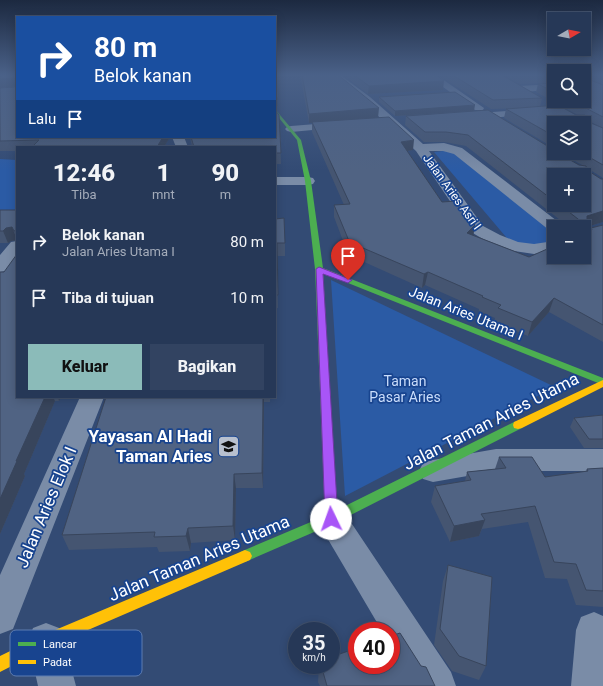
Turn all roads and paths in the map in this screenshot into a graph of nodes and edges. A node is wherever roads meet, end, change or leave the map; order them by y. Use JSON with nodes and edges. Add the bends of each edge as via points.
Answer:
{"nodes":[{"id":1,"x":374,"y":106,"type":"edge"},
{"id":2,"x":475,"y":106,"type":"edge"},
{"id":3,"x":276,"y":111,"type":"edge"},
{"id":4,"x":542,"y":111,"type":"edge"},
{"id":5,"x":489,"y":115,"type":"junction"},
{"id":6,"x":452,"y":118,"type":"edge"},
{"id":7,"x":407,"y":121,"type":"edge"},
{"id":8,"x":392,"y":122,"type":"junction"},
{"id":9,"x":377,"y":123,"type":"edge"},
{"id":10,"x":354,"y":125,"type":"edge"},
{"id":11,"x":506,"y":126,"type":"edge"},
{"id":12,"x":291,"y":129,"type":"junction"},
{"id":13,"x":420,"y":148,"type":"junction"},
{"id":14,"x":276,"y":181,"type":"edge"},
{"id":15,"x":308,"y":181,"type":"junction"},
{"id":16,"x":547,"y":221,"type":"edge"},
{"id":17,"x":16,"y":247,"type":"edge"},
{"id":18,"x":547,"y":249,"type":"edge"},
{"id":19,"x":0,"y":267,"type":"edge"},
{"id":20,"x":319,"y":269,"type":"junction"},
{"id":21,"x":603,"y":383,"type":"edge"},
{"id":22,"x":92,"y":398,"type":"edge"},
{"id":23,"x":603,"y":460,"type":"edge"},
{"id":24,"x":423,"y":473,"type":"junction"},
{"id":25,"x":331,"y":519,"type":"junction"},
{"id":26,"x":0,"y":616,"type":"edge"},
{"id":27,"x":72,"y":630,"type":"edge"},
{"id":28,"x":594,"y":630,"type":"dead end"},
{"id":29,"x":10,"y":659,"type":"edge"},
{"id":30,"x":0,"y":664,"type":"edge"},
{"id":31,"x":55,"y":676,"type":"edge"},
{"id":32,"x":57,"y":686,"type":"edge"},
{"id":33,"x":437,"y":686,"type":"edge"},
{"id":34,"x":590,"y":686,"type":"edge"}],
"edges":[{"from":1,"to":8,"type":"street","name":"Jalan Aries Asri I"},
{"from":2,"to":5,"type":"street"},
{"from":3,"to":12,"type":"street"},
{"from":4,"to":5,"type":"street"},
{"from":5,"to":6,"type":"street"},
{"from":5,"to":11,"type":"street"},
{"from":7,"to":8,"type":"street"},
{"from":8,"to":9,"type":"street"},
{"from":8,"to":13,"type":"street","name":"Jalan Aries Asri I"},
{"from":10,"to":12,"type":"street"},
{"from":12,"to":15,"type":"street","via":[[299,140]]},
{"from":13,"to":16,"type":"street","name":"Jalan Aries Asri I","via":[[444,147],[458,151]]},
{"from":13,"to":18,"type":"street","name":"Jalan Aries Asri I","via":[[477,229],[502,243],[529,249]]},
{"from":14,"to":15,"type":"street"},
{"from":15,"to":20,"type":"street"},
{"from":17,"to":19,"type":"street"},
{"from":20,"to":21,"type":"street","name":"Jalan Aries Utama I"},
{"from":20,"to":25,"type":"street"},
{"from":21,"to":24,"type":"street","name":"Jalan Taman Aries Utama"},
{"from":22,"to":26,"type":"street","name":"Jalan Aries Elok I"},
{"from":23,"to":24,"type":"street","via":[[496,460]]},
{"from":24,"to":25,"type":"street","name":"Jalan Taman Aries Utama"},
{"from":25,"to":27,"type":"street","name":"Jalan Taman Aries Utama"},
{"from":25,"to":33,"type":"street"},
{"from":28,"to":34,"type":"street"},
{"from":29,"to":30,"type":"street","name":"Jalan Taman Aries Utama"},
{"from":31,"to":32,"type":"street"}]}
